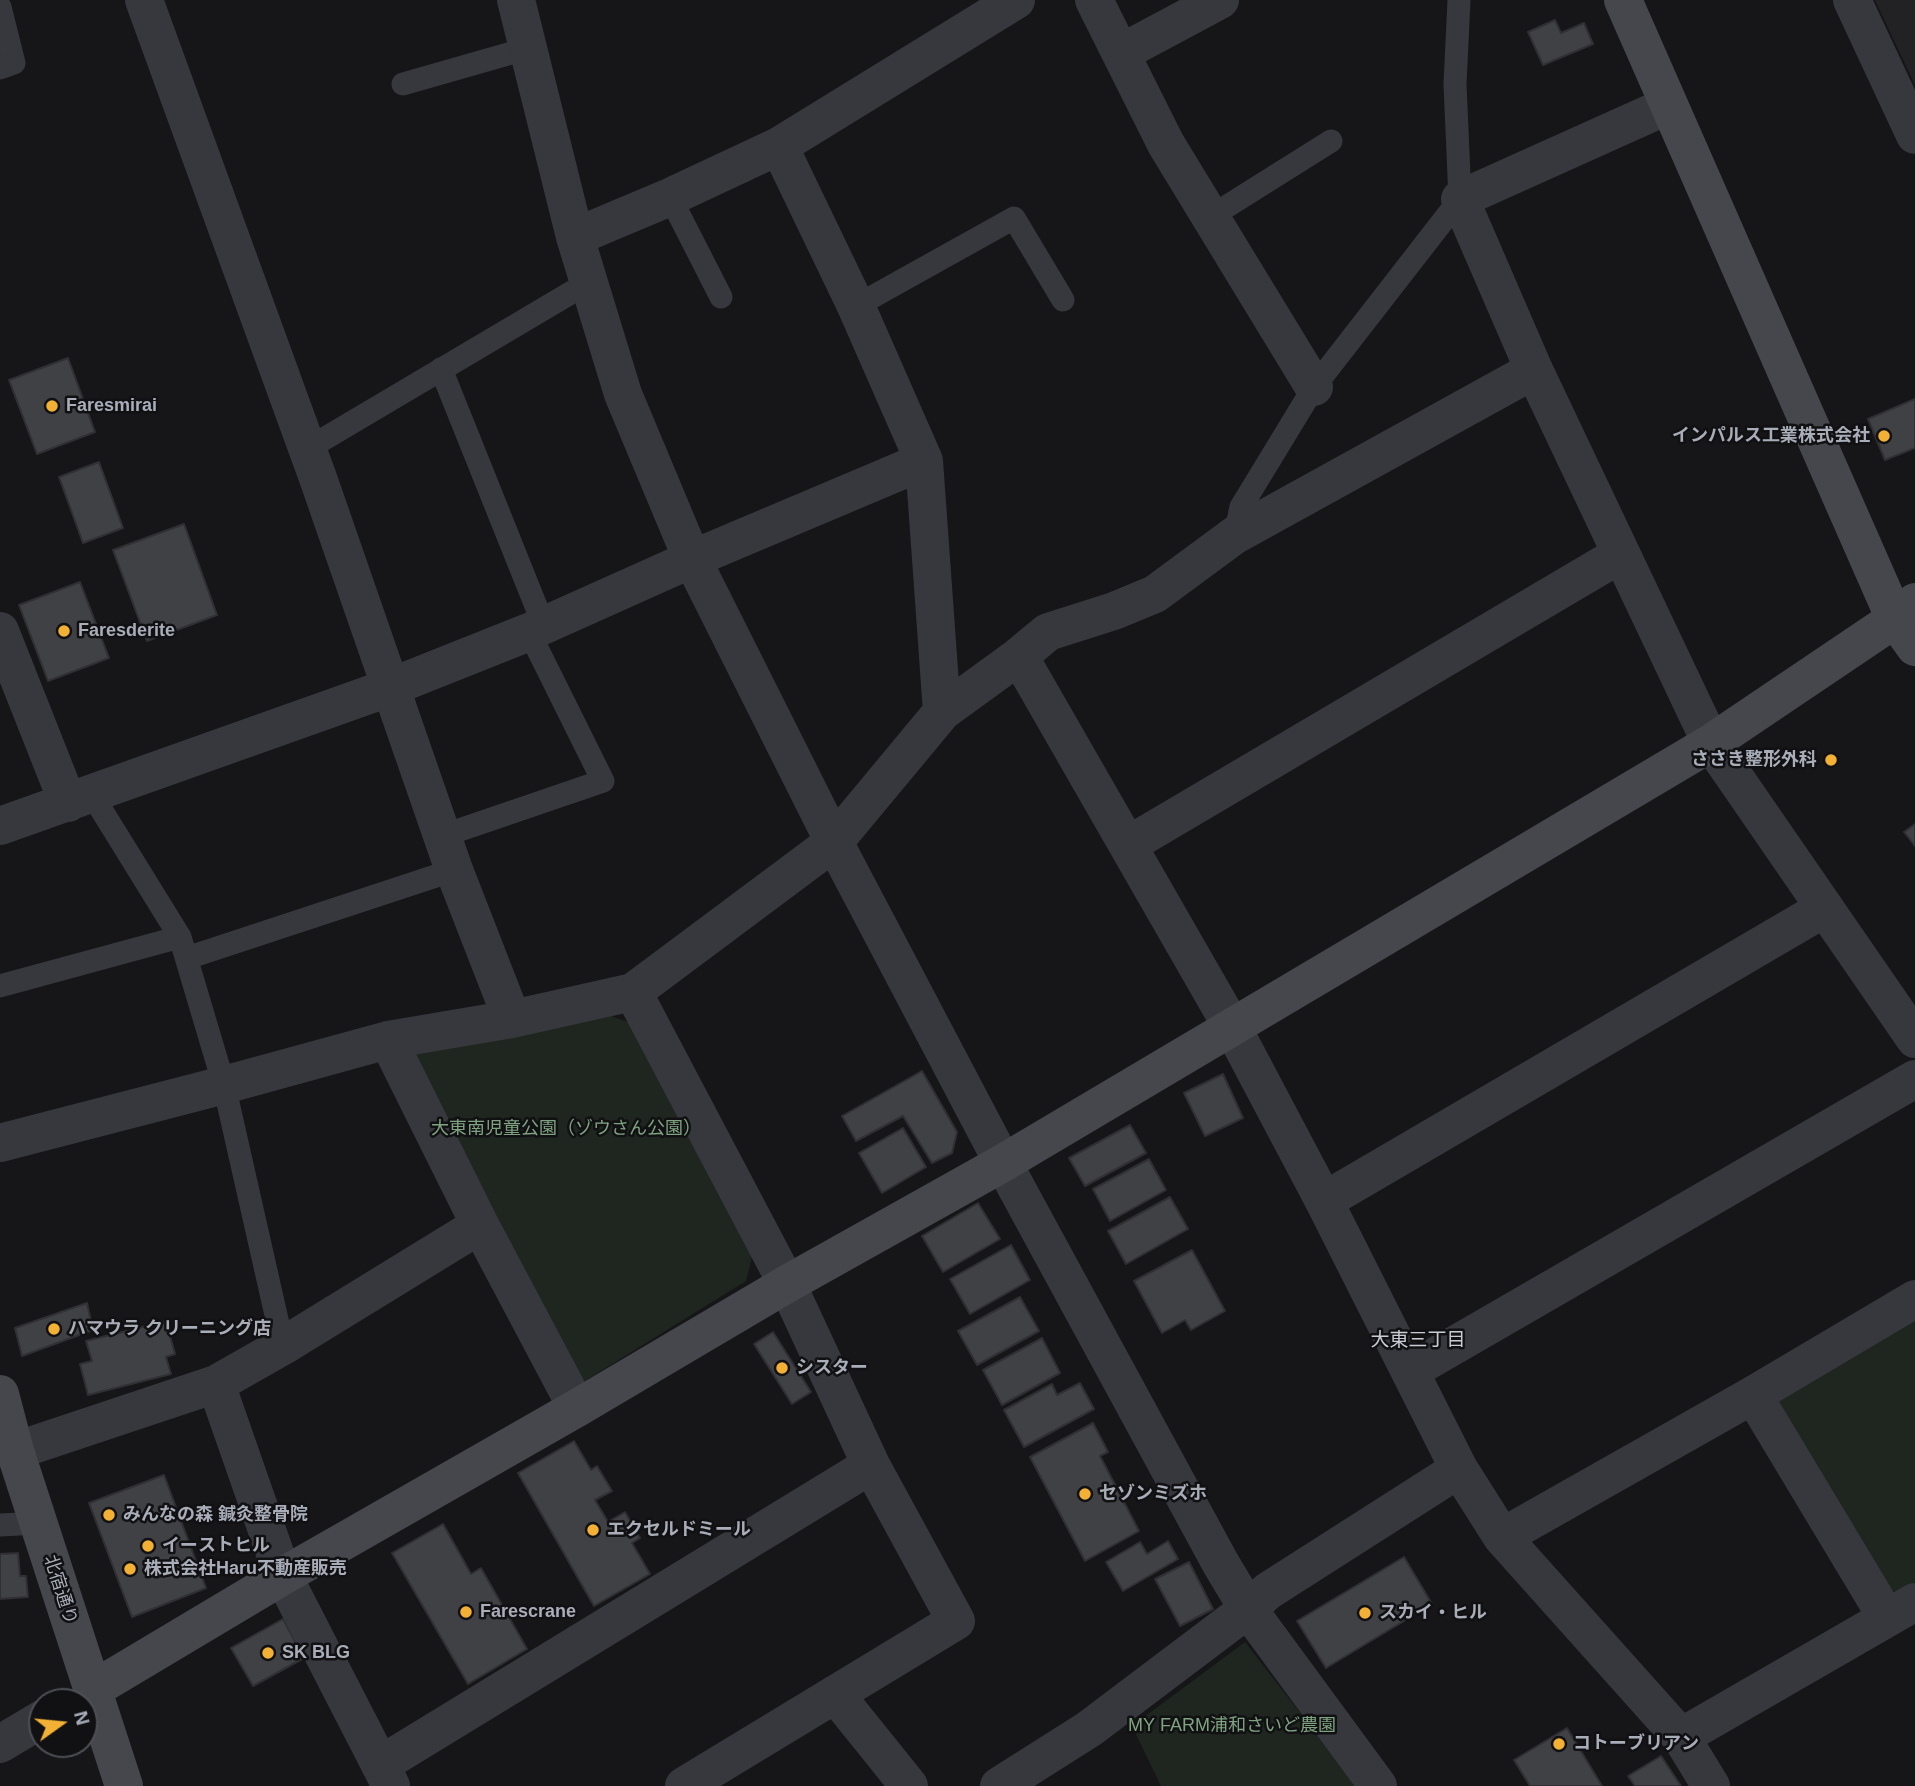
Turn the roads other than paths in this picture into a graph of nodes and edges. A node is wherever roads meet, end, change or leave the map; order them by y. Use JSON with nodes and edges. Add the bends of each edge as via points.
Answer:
{"nodes":[{"id":1,"x":144,"y":0,"type":"edge"},
{"id":2,"x":516,"y":0,"type":"edge"},
{"id":3,"x":1016,"y":0,"type":"edge"},
{"id":4,"x":1094,"y":0,"type":"edge"},
{"id":5,"x":1220,"y":0,"type":"edge"},
{"id":6,"x":1459,"y":0,"type":"edge"},
{"id":7,"x":1623,"y":0,"type":"edge"},
{"id":8,"x":1852,"y":0,"type":"edge"},
{"id":9,"x":0,"y":7,"type":"edge"},
{"id":10,"x":529,"y":48,"type":"junction"},
{"id":11,"x":1121,"y":53,"type":"junction"},
{"id":12,"x":0,"y":68,"type":"edge"},
{"id":13,"x":402,"y":84,"type":"dead end"},
{"id":14,"x":1669,"y":105,"type":"junction"},
{"id":15,"x":1915,"y":135,"type":"edge"},
{"id":16,"x":1331,"y":141,"type":"dead end"},
{"id":17,"x":779,"y":146,"type":"junction"},
{"id":18,"x":670,"y":197,"type":"junction"},
{"id":19,"x":1460,"y":199,"type":"junction"},
{"id":20,"x":1210,"y":218,"type":"junction"},
{"id":21,"x":575,"y":237,"type":"junction"},
{"id":22,"x":589,"y":282,"type":"junction"},
{"id":23,"x":721,"y":297,"type":"dead end"},
{"id":24,"x":1063,"y":300,"type":"dead end"},
{"id":25,"x":856,"y":306,"type":"junction"},
{"id":26,"x":441,"y":369,"type":"junction"},
{"id":27,"x":1534,"y":370,"type":"junction"},
{"id":28,"x":1314,"y":387,"type":"junction"},
{"id":29,"x":307,"y":449,"type":"junction"},
{"id":30,"x":924,"y":461,"type":"junction"},
{"id":31,"x":1235,"y":535,"type":"junction"},
{"id":32,"x":1621,"y":554,"type":"junction"},
{"id":33,"x":692,"y":559,"type":"junction"},
{"id":34,"x":1908,"y":623,"type":"edge"},
{"id":35,"x":537,"y":629,"type":"junction"},
{"id":36,"x":0,"y":631,"type":"edge"},
{"id":37,"x":1019,"y":656,"type":"junction"},
{"id":38,"x":391,"y":687,"type":"junction"},
{"id":39,"x":942,"y":712,"type":"junction"},
{"id":40,"x":1711,"y":743,"type":"junction"},
{"id":41,"x":80,"y":798,"type":"junction"},
{"id":42,"x":0,"y":826,"type":"edge"},
{"id":43,"x":834,"y":842,"type":"junction"},
{"id":44,"x":1128,"y":845,"type":"junction"},
{"id":45,"x":448,"y":853,"type":"junction"},
{"id":46,"x":1825,"y":908,"type":"junction"},
{"id":47,"x":184,"y":947,"type":"junction"},
{"id":48,"x":0,"y":986,"type":"edge"},
{"id":49,"x":633,"y":992,"type":"junction"},
{"id":50,"x":512,"y":1019,"type":"junction"},
{"id":51,"x":1232,"y":1027,"type":"junction"},
{"id":52,"x":1915,"y":1038,"type":"edge"},
{"id":53,"x":388,"y":1040,"type":"junction"},
{"id":54,"x":1915,"y":1079,"type":"edge"},
{"id":55,"x":224,"y":1085,"type":"junction"},
{"id":56,"x":0,"y":1143,"type":"edge"},
{"id":57,"x":1003,"y":1163,"type":"junction"},
{"id":58,"x":1324,"y":1201,"type":"junction"},
{"id":59,"x":480,"y":1226,"type":"junction"},
{"id":60,"x":787,"y":1284,"type":"junction"},
{"id":61,"x":1915,"y":1299,"type":"edge"},
{"id":62,"x":283,"y":1346,"type":"junction"},
{"id":63,"x":1410,"y":1371,"type":"junction"},
{"id":64,"x":216,"y":1384,"type":"junction"},
{"id":65,"x":0,"y":1394,"type":"edge"},
{"id":66,"x":1753,"y":1395,"type":"junction"},
{"id":67,"x":577,"y":1408,"type":"junction"},
{"id":68,"x":15,"y":1451,"type":"junction"},
{"id":69,"x":871,"y":1465,"type":"junction"},
{"id":70,"x":1459,"y":1469,"type":"junction"},
{"id":71,"x":38,"y":1523,"type":"junction"},
{"id":72,"x":0,"y":1525,"type":"edge"},
{"id":73,"x":1502,"y":1537,"type":"junction"},
{"id":74,"x":283,"y":1576,"type":"junction"},
{"id":75,"x":1248,"y":1609,"type":"junction"},
{"id":76,"x":1901,"y":1610,"type":"edge"},
{"id":77,"x":80,"y":1688,"type":"edge"},
{"id":78,"x":95,"y":1688,"type":"edge"},
{"id":79,"x":835,"y":1694,"type":"junction"},
{"id":80,"x":28,"y":1728,"type":"edge"},
{"id":81,"x":98,"y":1730,"type":"edge"},
{"id":82,"x":1681,"y":1737,"type":"junction"},
{"id":83,"x":0,"y":1744,"type":"edge"},
{"id":84,"x":385,"y":1776,"type":"edge"},
{"id":85,"x":124,"y":1786,"type":"edge"},
{"id":86,"x":684,"y":1786,"type":"edge"},
{"id":87,"x":909,"y":1786,"type":"edge"},
{"id":88,"x":999,"y":1786,"type":"edge"},
{"id":89,"x":1378,"y":1786,"type":"edge"},
{"id":90,"x":1711,"y":1786,"type":"edge"}],
"edges":[{"from":1,"to":29,"type":"street"},
{"from":2,"to":10,"type":"street"},
{"from":3,"to":17,"type":"street"},
{"from":4,"to":11,"type":"street"},
{"from":5,"to":11,"type":"street"},
{"from":6,"to":19,"type":"lane","via":[[1455,84]]},
{"from":7,"to":14,"type":"street"},
{"from":8,"to":15,"type":"street"},
{"from":9,"to":12,"type":"lane","via":[[14,63]]},
{"from":10,"to":13,"type":"lane"},
{"from":10,"to":21,"type":"street"},
{"from":11,"to":20,"type":"street","via":[[1166,144]]},
{"from":14,"to":19,"type":"street"},
{"from":14,"to":34,"type":"street"},
{"from":16,"to":20,"type":"lane"},
{"from":17,"to":18,"type":"street"},
{"from":17,"to":25,"type":"street"},
{"from":18,"to":21,"type":"street"},
{"from":18,"to":23,"type":"lane"},
{"from":19,"to":27,"type":"street"},
{"from":19,"to":28,"type":"lane"},
{"from":20,"to":28,"type":"street"},
{"from":21,"to":22,"type":"street"},
{"from":22,"to":26,"type":"lane"},
{"from":22,"to":33,"type":"street","via":[[623,394]]},
{"from":24,"to":25,"type":"lane","via":[[1014,218]]},
{"from":25,"to":30,"type":"street"},
{"from":26,"to":29,"type":"lane"},
{"from":26,"to":35,"type":"lane"},
{"from":27,"to":31,"type":"street"},
{"from":27,"to":32,"type":"street"},
{"from":28,"to":31,"type":"lane","via":[[1241,507]]},
{"from":29,"to":38,"type":"street"},
{"from":30,"to":33,"type":"street"},
{"from":30,"to":39,"type":"street"},
{"from":31,"to":37,"type":"street","via":[[1155,594],[1048,632]]},
{"from":32,"to":40,"type":"street"},
{"from":32,"to":44,"type":"street"},
{"from":33,"to":35,"type":"street"},
{"from":33,"to":43,"type":"street"},
{"from":34,"to":40,"type":"street"},
{"from":35,"to":38,"type":"street"},
{"from":35,"to":45,"type":"lane","via":[[603,781]]},
{"from":36,"to":41,"type":"street"},
{"from":37,"to":39,"type":"street"},
{"from":37,"to":44,"type":"street"},
{"from":38,"to":41,"type":"street"},
{"from":38,"to":45,"type":"street"},
{"from":39,"to":43,"type":"street"},
{"from":40,"to":46,"type":"street"},
{"from":40,"to":51,"type":"street"},
{"from":41,"to":42,"type":"street"},
{"from":41,"to":47,"type":"lane"},
{"from":43,"to":49,"type":"street"},
{"from":43,"to":57,"type":"street"},
{"from":44,"to":51,"type":"street"},
{"from":45,"to":47,"type":"lane"},
{"from":45,"to":50,"type":"street"},
{"from":46,"to":52,"type":"street"},
{"from":46,"to":58,"type":"street"},
{"from":47,"to":48,"type":"lane"},
{"from":47,"to":55,"type":"lane"},
{"from":49,"to":50,"type":"street"},
{"from":49,"to":60,"type":"street"},
{"from":50,"to":53,"type":"street"},
{"from":51,"to":57,"type":"street"},
{"from":51,"to":58,"type":"street"},
{"from":53,"to":55,"type":"street"},
{"from":53,"to":59,"type":"street"},
{"from":54,"to":63,"type":"street"},
{"from":55,"to":56,"type":"street"},
{"from":55,"to":62,"type":"lane"},
{"from":57,"to":60,"type":"street"},
{"from":57,"to":75,"type":"street"},
{"from":58,"to":63,"type":"street"},
{"from":59,"to":62,"type":"street"},
{"from":59,"to":67,"type":"street"},
{"from":60,"to":67,"type":"street"},
{"from":60,"to":69,"type":"street"},
{"from":61,"to":66,"type":"street"},
{"from":62,"to":64,"type":"street"},
{"from":63,"to":70,"type":"street"},
{"from":64,"to":68,"type":"street"},
{"from":64,"to":74,"type":"street"},
{"from":65,"to":68,"type":"street","name":"北宿通り"},
{"from":66,"to":73,"type":"street"},
{"from":66,"to":76,"type":"street"},
{"from":67,"to":74,"type":"street"},
{"from":68,"to":71,"type":"street","name":"北宿通り"},
{"from":69,"to":79,"type":"street","via":[[956,1621]]},
{"from":69,"to":84,"type":"street"},
{"from":70,"to":73,"type":"street"},
{"from":70,"to":75,"type":"street","via":[[1268,1591]]},
{"from":71,"to":72,"type":"lane"},
{"from":71,"to":77,"type":"street","name":"北宿通り"},
{"from":73,"to":82,"type":"street"},
{"from":74,"to":78,"type":"street"},
{"from":74,"to":84,"type":"street"},
{"from":75,"to":88,"type":"street","via":[[1089,1729]]},
{"from":75,"to":89,"type":"street"},
{"from":76,"to":82,"type":"street"},
{"from":79,"to":86,"type":"street"},
{"from":79,"to":87,"type":"street"},
{"from":80,"to":83,"type":"street"},
{"from":81,"to":85,"type":"street","name":"北宿通り"},
{"from":82,"to":90,"type":"street"}]}
